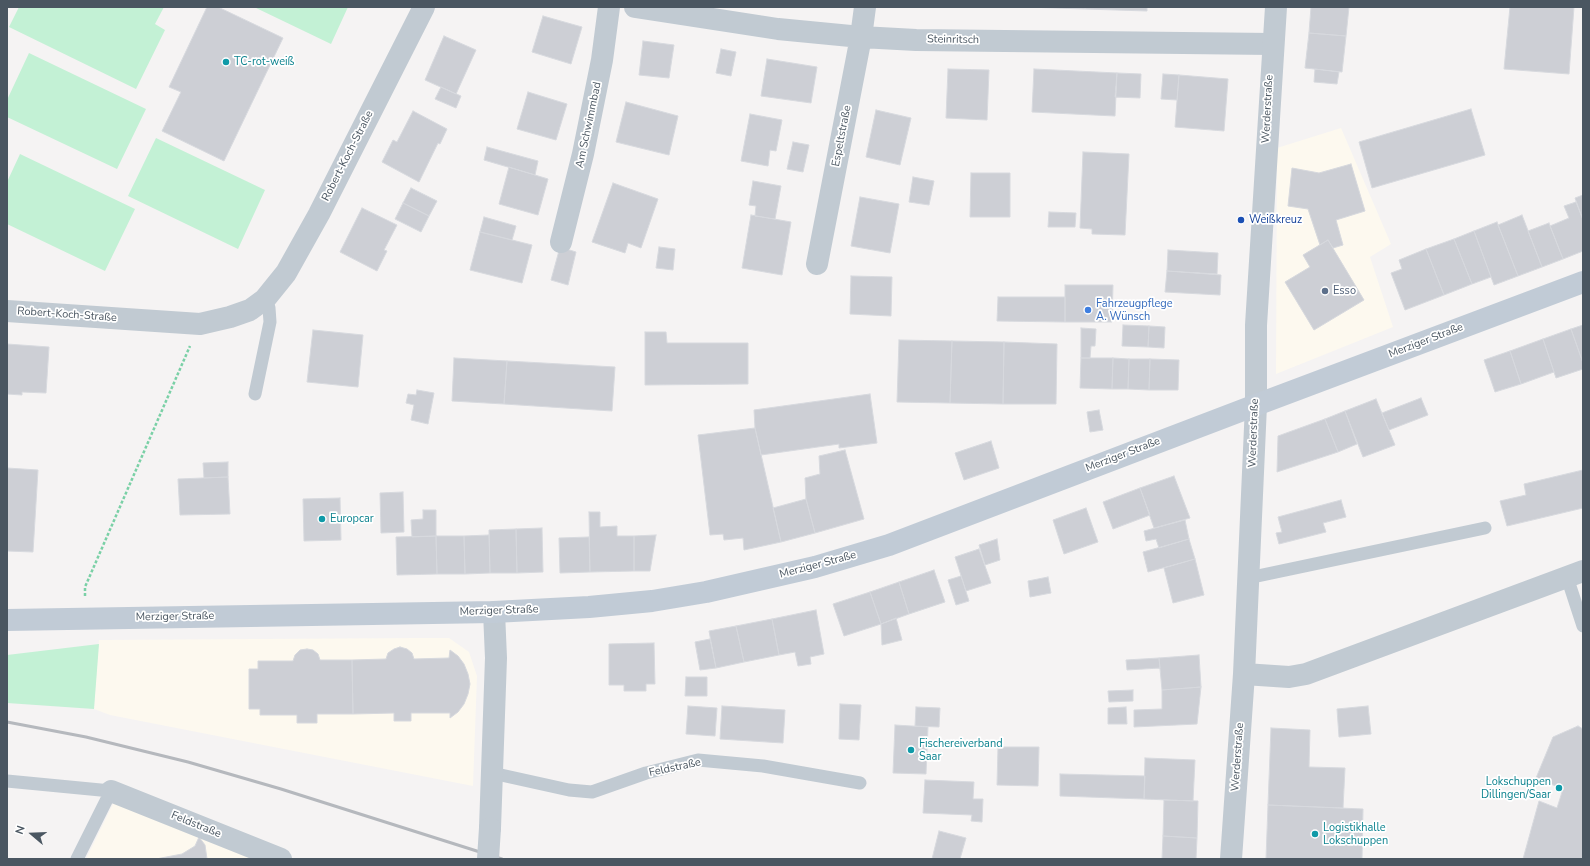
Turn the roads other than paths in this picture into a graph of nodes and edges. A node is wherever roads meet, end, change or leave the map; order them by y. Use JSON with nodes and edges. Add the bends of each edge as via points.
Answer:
{"nodes":[{"id":1,"x":424,"y":7,"type":"edge"},
{"id":2,"x":609,"y":7,"type":"edge"},
{"id":3,"x":635,"y":7,"type":"edge"},
{"id":4,"x":865,"y":7,"type":"edge"},
{"id":5,"x":1276,"y":7,"type":"edge"},
{"id":6,"x":861,"y":37,"type":"junction"},
{"id":7,"x":1272,"y":44,"type":"junction"},
{"id":8,"x":561,"y":242,"type":"dead end"},
{"id":9,"x":817,"y":264,"type":"dead end"},
{"id":10,"x":1583,"y":282,"type":"edge"},
{"id":11,"x":265,"y":299,"type":"junction"},
{"id":12,"x":7,"y":311,"type":"edge"},
{"id":13,"x":255,"y":394,"type":"dead end"},
{"id":14,"x":1256,"y":405,"type":"junction"},
{"id":15,"x":1485,"y":528,"type":"dead end"},
{"id":16,"x":1575,"y":574,"type":"edge"},
{"id":17,"x":1248,"y":578,"type":"junction"},
{"id":18,"x":494,"y":612,"type":"junction"},
{"id":19,"x":7,"y":620,"type":"edge"},
{"id":20,"x":1583,"y":626,"type":"edge"},
{"id":21,"x":1244,"y":674,"type":"junction"},
{"id":22,"x":492,"y":773,"type":"junction"},
{"id":23,"x":7,"y":780,"type":"edge"},
{"id":24,"x":860,"y":783,"type":"dead end"},
{"id":25,"x":111,"y":791,"type":"junction"},
{"id":26,"x":268,"y":857,"type":"edge"},
{"id":27,"x":77,"y":859,"type":"edge"},
{"id":28,"x":488,"y":859,"type":"edge"},
{"id":29,"x":1231,"y":859,"type":"edge"}],
"edges":[{"from":1,"to":11,"type":"street","name":"Robert-Koch-Straße","via":[[319,214],[286,273]]},
{"from":2,"to":8,"type":"street","name":"Am Schwimmbad","via":[[594,103]]},
{"from":3,"to":6,"type":"street","name":"Steinritsch","via":[[778,28]]},
{"from":4,"to":6,"type":"street","name":"Espeltstraße"},
{"from":5,"to":7,"type":"street","name":"Werderstraße"},
{"from":6,"to":7,"type":"street","name":"Steinritsch","via":[[916,40]]},
{"from":6,"to":9,"type":"street","name":"Espeltstraße"},
{"from":7,"to":14,"type":"street","name":"Werderstraße","via":[[1256,325]]},
{"from":10,"to":14,"type":"main road","name":"Merziger Straße"},
{"from":11,"to":12,"type":"street","name":"Robert-Koch-Straße","via":[[250,310],[200,324]]},
{"from":11,"to":13,"type":"lane","via":[[270,322]]},
{"from":14,"to":17,"type":"street","name":"Werderstraße"},
{"from":14,"to":18,"type":"main road","name":"Merziger Straße","via":[[889,545],[816,567],[706,592],[652,601]]},
{"from":15,"to":17,"type":"lane"},
{"from":16,"to":20,"type":"lane"},
{"from":16,"to":21,"type":"street","via":[[1306,674],[1289,677]]},
{"from":17,"to":21,"type":"street","name":"Werderstraße"},
{"from":18,"to":19,"type":"main road","name":"Merziger Straße"},
{"from":18,"to":22,"type":"street","via":[[496,658]]},
{"from":21,"to":29,"type":"street","name":"Werderstraße"},
{"from":22,"to":24,"type":"lane","name":"Feldstraße","via":[[569,790],[592,792],[646,773],[698,760],[763,766]]},
{"from":22,"to":28,"type":"street","bridge":true},
{"from":23,"to":25,"type":"lane","name":"Feldstraße"},
{"from":25,"to":26,"type":"street","name":"Feldstraße"},
{"from":25,"to":27,"type":"lane"}]}
